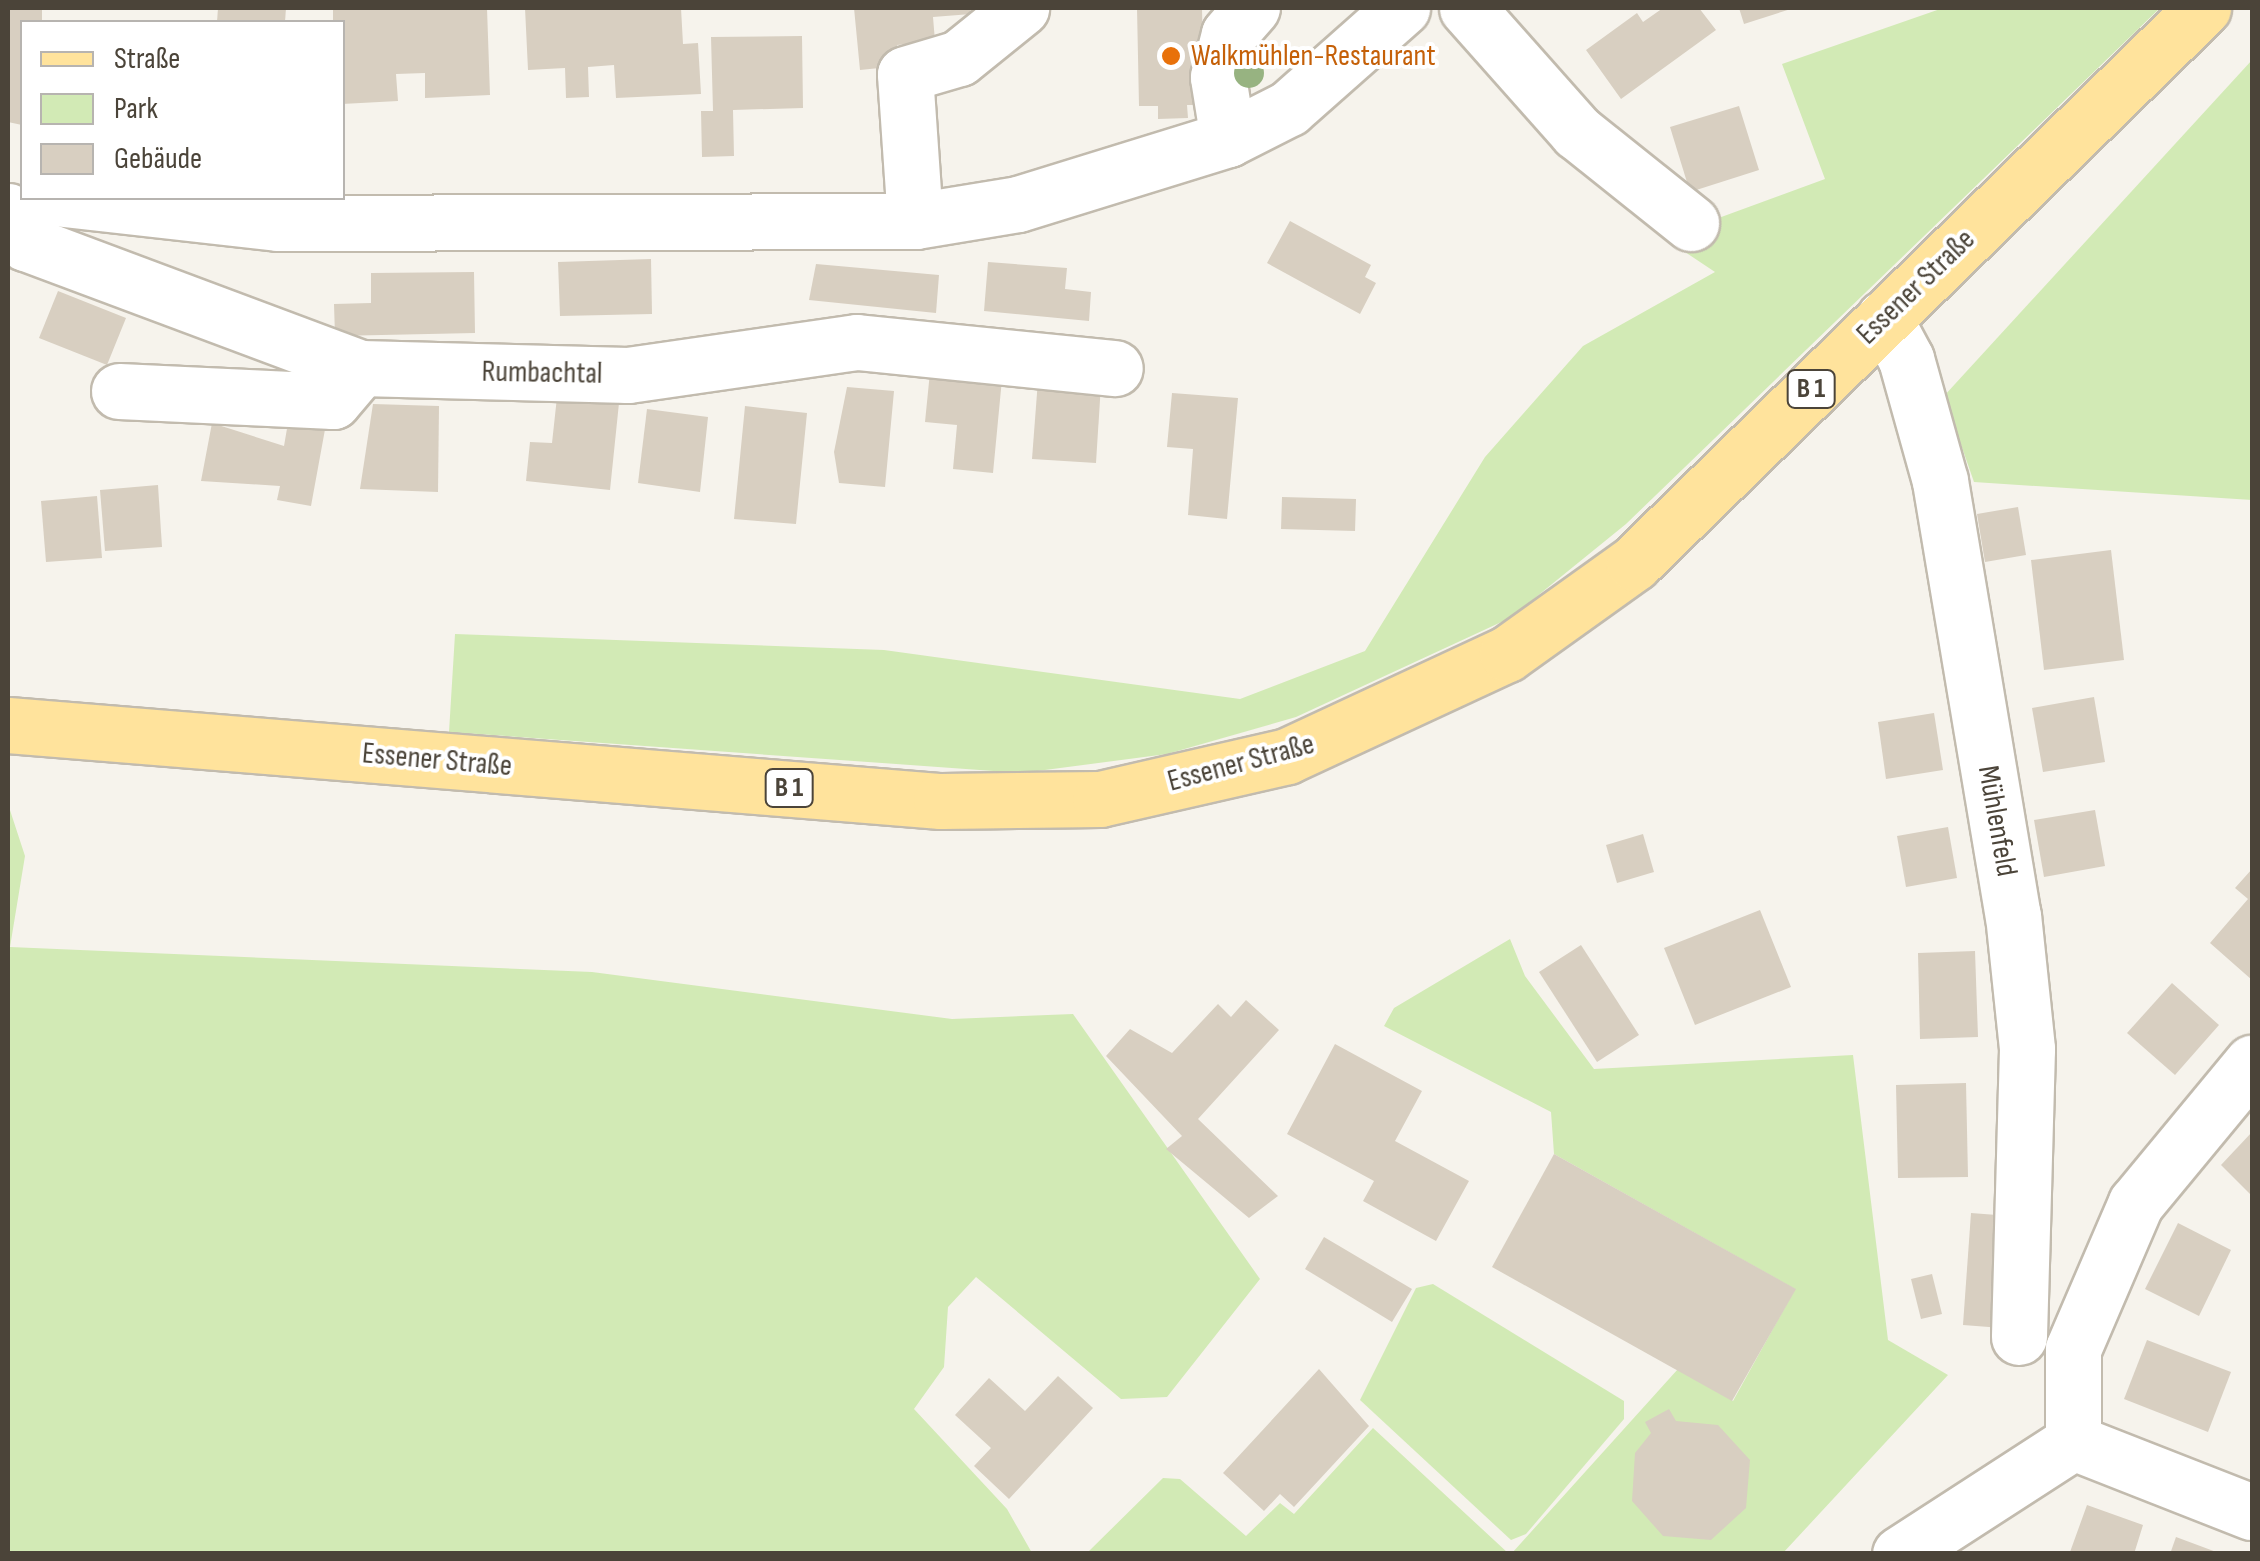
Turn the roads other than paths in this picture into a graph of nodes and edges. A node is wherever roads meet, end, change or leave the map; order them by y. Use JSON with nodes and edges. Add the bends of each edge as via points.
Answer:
{"nodes":[{"id":1,"x":1021,"y":8,"type":"edge"},
{"id":2,"x":1252,"y":8,"type":"edge"},
{"id":3,"x":1402,"y":8,"type":"edge"},
{"id":4,"x":1468,"y":8,"type":"edge"},
{"id":5,"x":2203,"y":8,"type":"edge"},
{"id":6,"x":1228,"y":138,"type":"junction"},
{"id":7,"x":72,"y":200,"type":"edge"},
{"id":8,"x":8,"y":211,"type":"edge"},
{"id":9,"x":915,"y":221,"type":"junction"},
{"id":10,"x":1691,"y":223,"type":"dead end"},
{"id":11,"x":1884,"y":318,"type":"junction"},
{"id":12,"x":361,"y":368,"type":"junction"},
{"id":13,"x":1115,"y":368,"type":"dead end"},
{"id":14,"x":120,"y":391,"type":"dead end"},
{"id":15,"x":8,"y":725,"type":"edge"},
{"id":16,"x":2252,"y":1063,"type":"edge"},
{"id":17,"x":2019,"y":1337,"type":"dead end"},
{"id":18,"x":2073,"y":1442,"type":"junction"},
{"id":19,"x":2252,"y":1512,"type":"edge"},
{"id":20,"x":1900,"y":1554,"type":"edge"}],
"edges":[{"from":1,"to":9,"type":"street","via":[[959,58],[905,74]]},
{"from":2,"to":6,"type":"street","via":[[1228,34],[1218,77]]},
{"from":3,"to":6,"type":"street","via":[[1289,108]]},
{"from":4,"to":10,"type":"street","via":[[1577,132]]},
{"from":5,"to":11,"type":"main road","name":"Essener Straße","number":"B 1"},
{"from":6,"to":9,"type":"street","via":[[1116,176]]},
{"from":7,"to":9,"type":"street","via":[[278,224]]},
{"from":8,"to":12,"type":"street","name":"Rumbachtal","via":[[26,243]]},
{"from":11,"to":15,"type":"main road","name":"Essener Straße","number":"B 1","via":[[1634,564],[1507,654],[1287,756],[1100,799],[941,801]]},
{"from":11,"to":17,"type":"street","name":"Mühlenfeld","via":[[1906,359],[1940,481],[2027,1049]]},
{"from":12,"to":13,"type":"street","name":"Rumbachtal","via":[[628,375],[858,342]]},
{"from":12,"to":14,"type":"street","via":[[333,401]]},
{"from":16,"to":18,"type":"street","via":[[2136,1203],[2073,1350]]},
{"from":18,"to":19,"type":"street"},
{"from":18,"to":20,"type":"street"}]}
